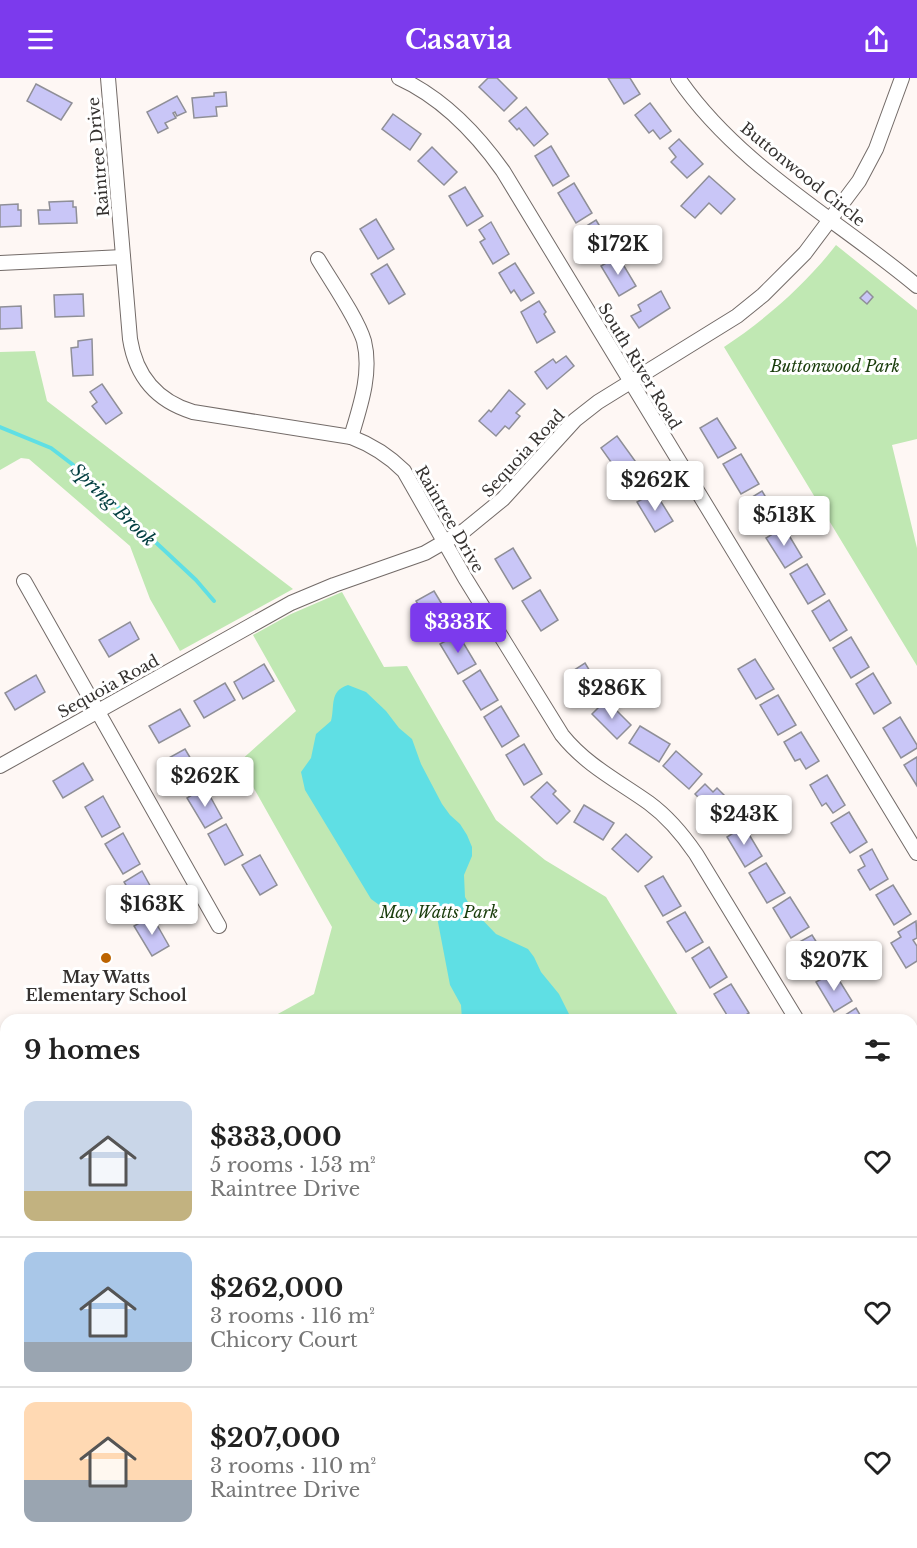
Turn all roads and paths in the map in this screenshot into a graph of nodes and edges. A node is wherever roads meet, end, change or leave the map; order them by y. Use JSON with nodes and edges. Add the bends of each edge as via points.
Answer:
{"nodes":[{"id":1,"x":108,"y":78,"type":"edge"},
{"id":2,"x":399,"y":78,"type":"edge"},
{"id":3,"x":678,"y":78,"type":"edge"},
{"id":4,"x":902,"y":78,"type":"edge"},
{"id":5,"x":831,"y":220,"type":"junction"},
{"id":6,"x":123,"y":257,"type":"junction"},
{"id":7,"x":318,"y":259,"type":"dead end"},
{"id":8,"x":0,"y":262,"type":"edge"},
{"id":9,"x":917,"y":286,"type":"edge"},
{"id":10,"x":631,"y":381,"type":"junction"},
{"id":11,"x":351,"y":437,"type":"junction"},
{"id":12,"x":444,"y":542,"type":"junction"},
{"id":13,"x":24,"y":581,"type":"dead end"},
{"id":14,"x":98,"y":711,"type":"junction"},
{"id":15,"x":0,"y":766,"type":"edge"},
{"id":16,"x":917,"y":853,"type":"edge"},
{"id":17,"x":219,"y":926,"type":"dead end"},
{"id":18,"x":793,"y":1014,"type":"edge"}],
"edges":[{"from":1,"to":6,"type":"street","name":"Raintree Drive"},
{"from":2,"to":10,"type":"street","name":"South River Road","via":[[428,94],[483,143]]},
{"from":3,"to":5,"type":"street","name":"Buttonwood Circle","via":[[746,153]]},
{"from":4,"to":5,"type":"street","name":"Sequoia Road","via":[[867,167]]},
{"from":5,"to":9,"type":"street","name":"Buttonwood Circle"},
{"from":5,"to":10,"type":"street","name":"Sequoia Road","via":[[789,271],[749,307]]},
{"from":6,"to":8,"type":"street"},
{"from":6,"to":11,"type":"street","name":"Raintree Drive","via":[[132,353],[144,380],[158,395],[193,412]]},
{"from":7,"to":11,"type":"street","via":[[359,328],[366,353],[365,383]]},
{"from":10,"to":12,"type":"street","name":"Sequoia Road","via":[[575,420],[503,499]]},
{"from":10,"to":16,"type":"street","name":"South River Road"},
{"from":11,"to":12,"type":"street","name":"Raintree Drive","via":[[371,444],[404,471]]},
{"from":12,"to":14,"type":"street","name":"Sequoia Road","via":[[425,553],[291,603]]},
{"from":12,"to":18,"type":"street","name":"Raintree Drive","via":[[562,735],[578,753],[650,804],[683,836]]},
{"from":13,"to":14,"type":"street"},
{"from":14,"to":15,"type":"street","name":"Sequoia Road"},
{"from":14,"to":17,"type":"street"}]}
